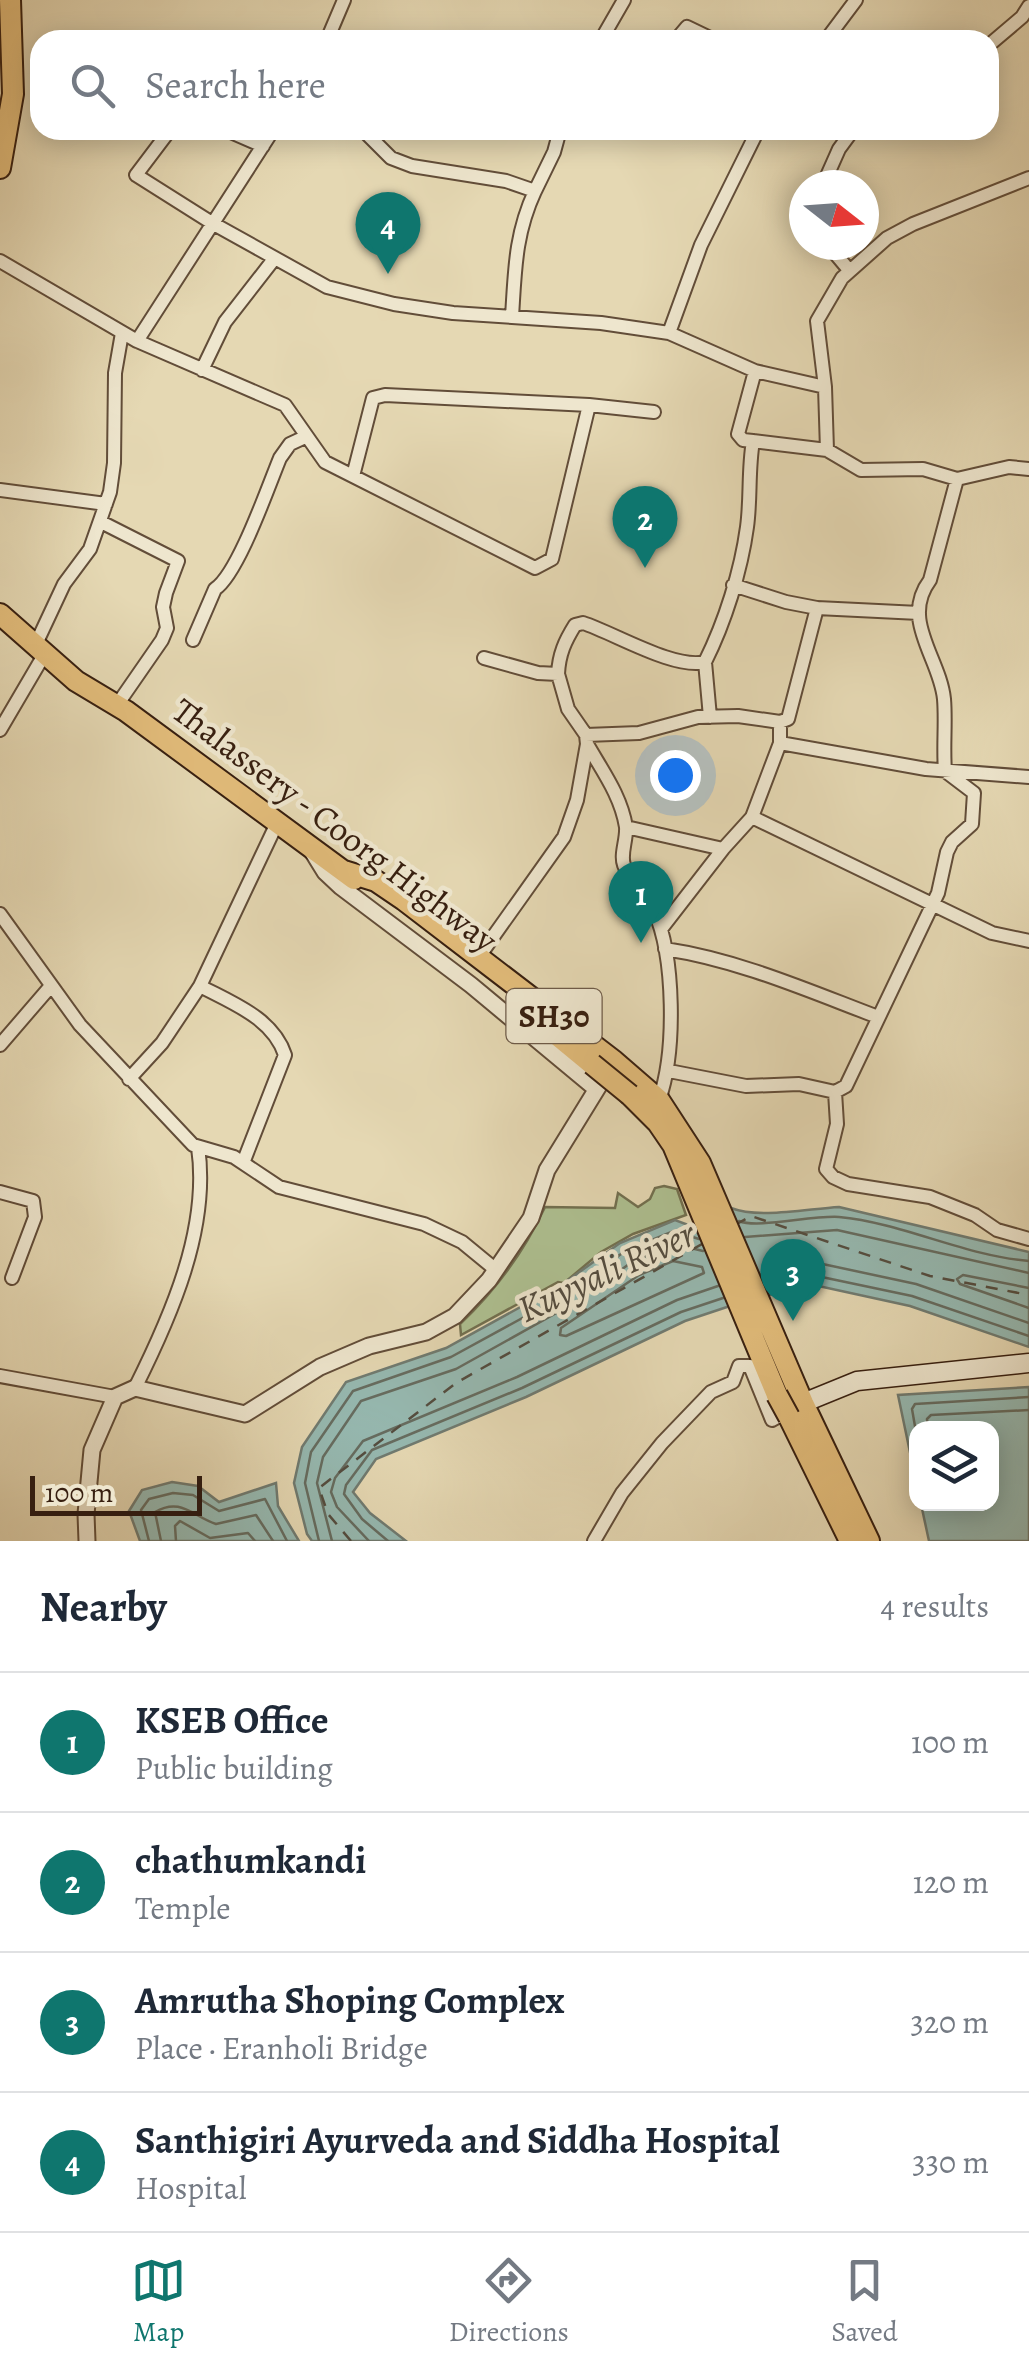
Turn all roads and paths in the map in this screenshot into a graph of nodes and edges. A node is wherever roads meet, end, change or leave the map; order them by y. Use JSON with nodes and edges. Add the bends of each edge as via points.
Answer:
{"nodes":[{"id":1,"x":10,"y":0,"type":"edge"},
{"id":2,"x":344,"y":0,"type":"edge"},
{"id":3,"x":624,"y":0,"type":"edge"},
{"id":4,"x":856,"y":0,"type":"edge"},
{"id":5,"x":1029,"y":2,"type":"edge"},
{"id":6,"x":331,"y":30,"type":"edge"},
{"id":7,"x":612,"y":30,"type":"edge"},
{"id":8,"x":834,"y":30,"type":"edge"},
{"id":9,"x":999,"y":37,"type":"edge"},
{"id":10,"x":5,"y":112,"type":"edge"},
{"id":11,"x":162,"y":140,"type":"edge"},
{"id":12,"x":249,"y":140,"type":"edge"},
{"id":13,"x":267,"y":140,"type":"edge"},
{"id":14,"x":374,"y":140,"type":"edge"},
{"id":15,"x":557,"y":140,"type":"edge"},
{"id":16,"x":753,"y":140,"type":"edge"},
{"id":17,"x":845,"y":140,"type":"edge"},
{"id":18,"x":263,"y":146,"type":"junction"},
{"id":19,"x":0,"y":168,"type":"edge"},
{"id":20,"x":829,"y":170,"type":"edge"},
{"id":21,"x":1029,"y":178,"type":"edge"},
{"id":22,"x":535,"y":191,"type":"junction"},
{"id":23,"x":212,"y":224,"type":"junction"},
{"id":24,"x":274,"y":260,"type":"junction"},
{"id":25,"x":841,"y":260,"type":"edge"},
{"id":26,"x":0,"y":262,"type":"edge"},
{"id":27,"x":849,"y":270,"type":"junction"},
{"id":28,"x":512,"y":317,"type":"junction"},
{"id":29,"x":122,"y":332,"type":"junction"},
{"id":30,"x":669,"y":333,"type":"junction"},
{"id":31,"x":138,"y":341,"type":"junction"},
{"id":32,"x":202,"y":370,"type":"junction"},
{"id":33,"x":755,"y":371,"type":"junction"},
{"id":34,"x":825,"y":388,"type":"junction"},
{"id":35,"x":589,"y":405,"type":"junction"},
{"id":36,"x":654,"y":412,"type":"dead end"},
{"id":37,"x":305,"y":436,"type":"junction"},
{"id":38,"x":753,"y":441,"type":"junction"},
{"id":39,"x":826,"y":450,"type":"junction"},
{"id":40,"x":1029,"y":469,"type":"edge"},
{"id":41,"x":353,"y":476,"type":"junction"},
{"id":42,"x":957,"y":479,"type":"junction"},
{"id":43,"x":0,"y":490,"type":"edge"},
{"id":44,"x":106,"y":504,"type":"junction"},
{"id":45,"x":101,"y":522,"type":"junction"},
{"id":46,"x":733,"y":585,"type":"junction"},
{"id":47,"x":817,"y":608,"type":"junction"},
{"id":48,"x":919,"y":612,"type":"junction"},
{"id":49,"x":0,"y":614,"type":"edge"},
{"id":50,"x":193,"y":640,"type":"dead end"},
{"id":51,"x":39,"y":651,"type":"junction"},
{"id":52,"x":484,"y":658,"type":"dead end"},
{"id":53,"x":705,"y":662,"type":"junction"},
{"id":54,"x":558,"y":674,"type":"junction"},
{"id":55,"x":117,"y":705,"type":"junction"},
{"id":56,"x":710,"y":717,"type":"junction"},
{"id":57,"x":780,"y":722,"type":"junction"},
{"id":58,"x":0,"y":730,"type":"edge"},
{"id":59,"x":586,"y":739,"type":"junction"},
{"id":60,"x":780,"y":743,"type":"junction"},
{"id":61,"x":945,"y":770,"type":"junction"},
{"id":62,"x":1029,"y":777,"type":"edge"},
{"id":63,"x":752,"y":818,"type":"junction"},
{"id":64,"x":278,"y":821,"type":"junction"},
{"id":65,"x":626,"y":827,"type":"junction"},
{"id":66,"x":305,"y":840,"type":"junction"},
{"id":67,"x":723,"y":848,"type":"junction"},
{"id":68,"x":344,"y":871,"type":"junction"},
{"id":69,"x":933,"y":904,"type":"junction"},
{"id":70,"x":0,"y":914,"type":"edge"},
{"id":71,"x":661,"y":929,"type":"junction"},
{"id":72,"x":1029,"y":942,"type":"edge"},
{"id":73,"x":665,"y":949,"type":"junction"},
{"id":74,"x":478,"y":958,"type":"junction"},
{"id":75,"x":200,"y":986,"type":"junction"},
{"id":76,"x":50,"y":988,"type":"junction"},
{"id":77,"x":878,"y":1017,"type":"junction"},
{"id":78,"x":0,"y":1044,"type":"edge"},
{"id":79,"x":614,"y":1061,"type":"junction"},
{"id":80,"x":669,"y":1071,"type":"junction"},
{"id":81,"x":129,"y":1079,"type":"junction"},
{"id":82,"x":595,"y":1088,"type":"junction"},
{"id":83,"x":834,"y":1092,"type":"junction"},
{"id":84,"x":660,"y":1100,"type":"junction"},
{"id":85,"x":198,"y":1147,"type":"junction"},
{"id":86,"x":243,"y":1163,"type":"junction"},
{"id":87,"x":0,"y":1192,"type":"edge"},
{"id":88,"x":1029,"y":1238,"type":"edge"},
{"id":89,"x":496,"y":1270,"type":"junction"},
{"id":90,"x":12,"y":1278,"type":"dead end"},
{"id":91,"x":1029,"y":1363,"type":"edge"},
{"id":92,"x":0,"y":1376,"type":"edge"},
{"id":93,"x":135,"y":1388,"type":"junction"},
{"id":94,"x":115,"y":1397,"type":"junction"},
{"id":95,"x":796,"y":1410,"type":"junction"},
{"id":96,"x":87,"y":1541,"type":"edge"},
{"id":97,"x":594,"y":1541,"type":"edge"},
{"id":98,"x":850,"y":1541,"type":"edge"},
{"id":99,"x":869,"y":1541,"type":"edge"}],
"edges":[{"from":1,"to":10,"type":"main road","via":[[13,94]]},
{"from":2,"to":6,"type":"street"},
{"from":3,"to":7,"type":"street"},
{"from":4,"to":8,"type":"street"},
{"from":5,"to":9,"type":"street"},
{"from":10,"to":19,"type":"main road"},
{"from":11,"to":23,"type":"street","via":[[136,175]]},
{"from":12,"to":18,"type":"street"},
{"from":13,"to":18,"type":"street"},
{"from":14,"to":22,"type":"street","via":[[412,166]]},
{"from":15,"to":22,"type":"street"},
{"from":16,"to":30,"type":"street","via":[[701,245]]},
{"from":17,"to":20,"type":"street"},
{"from":18,"to":23,"type":"street"},
{"from":21,"to":27,"type":"street","via":[[914,224]]},
{"from":22,"to":28,"type":"street","via":[[518,238]]},
{"from":23,"to":24,"type":"street"},
{"from":23,"to":31,"type":"street"},
{"from":24,"to":28,"type":"street","via":[[327,287],[394,304]]},
{"from":24,"to":32,"type":"street","via":[[225,322]]},
{"from":25,"to":27,"type":"street"},
{"from":26,"to":29,"type":"street"},
{"from":27,"to":34,"type":"street","via":[[816,321]]},
{"from":28,"to":30,"type":"street"},
{"from":29,"to":31,"type":"street"},
{"from":29,"to":44,"type":"street"},
{"from":30,"to":33,"type":"street"},
{"from":31,"to":32,"type":"street"},
{"from":32,"to":37,"type":"street","via":[[285,405]]},
{"from":33,"to":34,"type":"street"},
{"from":33,"to":38,"type":"street","via":[[738,434]]},
{"from":34,"to":39,"type":"street"},
{"from":35,"to":36,"type":"street"},
{"from":35,"to":41,"type":"street","via":[[373,398]]},
{"from":35,"to":41,"type":"street","via":[[552,559],[535,568]]},
{"from":37,"to":41,"type":"street","via":[[324,462]]},
{"from":37,"to":50,"type":"street","via":[[280,458]]},
{"from":38,"to":39,"type":"street"},
{"from":38,"to":46,"type":"street","via":[[747,527]]},
{"from":39,"to":42,"type":"street","via":[[861,470],[923,469]]},
{"from":40,"to":42,"type":"street"},
{"from":42,"to":48,"type":"street"},
{"from":43,"to":44,"type":"street"},
{"from":44,"to":45,"type":"street"},
{"from":45,"to":51,"type":"street","via":[[64,584]]},
{"from":45,"to":55,"type":"street","via":[[178,561],[166,592],[162,640]]},
{"from":46,"to":47,"type":"street"},
{"from":46,"to":53,"type":"street"},
{"from":47,"to":48,"type":"street"},
{"from":47,"to":57,"type":"street","via":[[788,719]]},
{"from":48,"to":61,"type":"street","via":[[944,698]]},
{"from":49,"to":51,"type":"main road","name":"Thalassery - Coorg Highway","number":"SH30"},
{"from":51,"to":55,"type":"main road","name":"Thalassery - Coorg Highway","number":"SH30"},
{"from":51,"to":58,"type":"street"},
{"from":52,"to":54,"type":"street"},
{"from":53,"to":54,"type":"street","via":[[688,664],[583,623],[568,636]]},
{"from":53,"to":56,"type":"street"},
{"from":54,"to":59,"type":"street"},
{"from":55,"to":64,"type":"main road","name":"Thalassery - Coorg Highway","number":"SH30"},
{"from":56,"to":57,"type":"street"},
{"from":56,"to":59,"type":"street"},
{"from":57,"to":60,"type":"street"},
{"from":59,"to":65,"type":"street","via":[[622,803]]},
{"from":59,"to":74,"type":"street","via":[[564,838]]},
{"from":60,"to":61,"type":"street"},
{"from":60,"to":63,"type":"street"},
{"from":61,"to":62,"type":"street"},
{"from":61,"to":69,"type":"street","via":[[974,794],[973,814],[972,824],[952,842]]},
{"from":63,"to":67,"type":"street"},
{"from":63,"to":69,"type":"street"},
{"from":64,"to":66,"type":"main road","name":"Thalassery - Coorg Highway","number":"SH30"},
{"from":64,"to":75,"type":"street"},
{"from":65,"to":67,"type":"street"},
{"from":65,"to":71,"type":"street","via":[[622,862],[647,895]]},
{"from":66,"to":68,"type":"main road","name":"Thalassery - Coorg Highway","number":"SH30"},
{"from":66,"to":82,"type":"street","via":[[341,888]]},
{"from":67,"to":71,"type":"street"},
{"from":68,"to":74,"type":"main road","number":"SH30","via":[[376,881]]},
{"from":68,"to":95,"type":"main road","name":"Thalassery - Coorg Highway","number":"SH30","bridge":true,"via":[[486,977],[658,1123],[673,1145],[776,1395]]},
{"from":69,"to":72,"type":"street","via":[[992,934]]},
{"from":69,"to":77,"type":"street"},
{"from":70,"to":76,"type":"street"},
{"from":71,"to":73,"type":"street"},
{"from":73,"to":77,"type":"street","via":[[742,968]]},
{"from":73,"to":80,"type":"street"},
{"from":74,"to":79,"type":"main road","number":"SH30"},
{"from":75,"to":81,"type":"street"},
{"from":75,"to":86,"type":"street","via":[[266,1024],[285,1055]]},
{"from":76,"to":78,"type":"street"},
{"from":76,"to":81,"type":"street"},
{"from":77,"to":83,"type":"street","via":[[846,1086]]},
{"from":79,"to":82,"type":"street"},
{"from":79,"to":84,"type":"main road","number":"SH30"},
{"from":80,"to":83,"type":"street","via":[[746,1086],[799,1084]]},
{"from":80,"to":84,"type":"street"},
{"from":81,"to":85,"type":"street"},
{"from":82,"to":89,"type":"street","via":[[548,1170],[531,1218]]},
{"from":83,"to":88,"type":"street","via":[[837,1124],[826,1169],[833,1177],[930,1198]]},
{"from":84,"to":95,"type":"main road","number":"SH30","via":[[719,1207]]},
{"from":85,"to":86,"type":"street"},
{"from":85,"to":93,"type":"street","via":[[193,1239]]},
{"from":86,"to":89,"type":"street","via":[[279,1186],[446,1233]]},
{"from":87,"to":90,"type":"street","via":[[33,1201]]},
{"from":89,"to":93,"type":"street","via":[[456,1316],[320,1367],[246,1414]]},
{"from":91,"to":95,"type":"main road","via":[[857,1381]]},
{"from":92,"to":94,"type":"street"},
{"from":93,"to":94,"type":"street"},
{"from":94,"to":96,"type":"street","via":[[92,1450]]},
{"from":95,"to":97,"type":"street","via":[[772,1420],[750,1366],[739,1366],[733,1382],[711,1392],[642,1467]]},
{"from":95,"to":98,"type":"main road"},
{"from":95,"to":99,"type":"main road","number":"SH30"}]}
